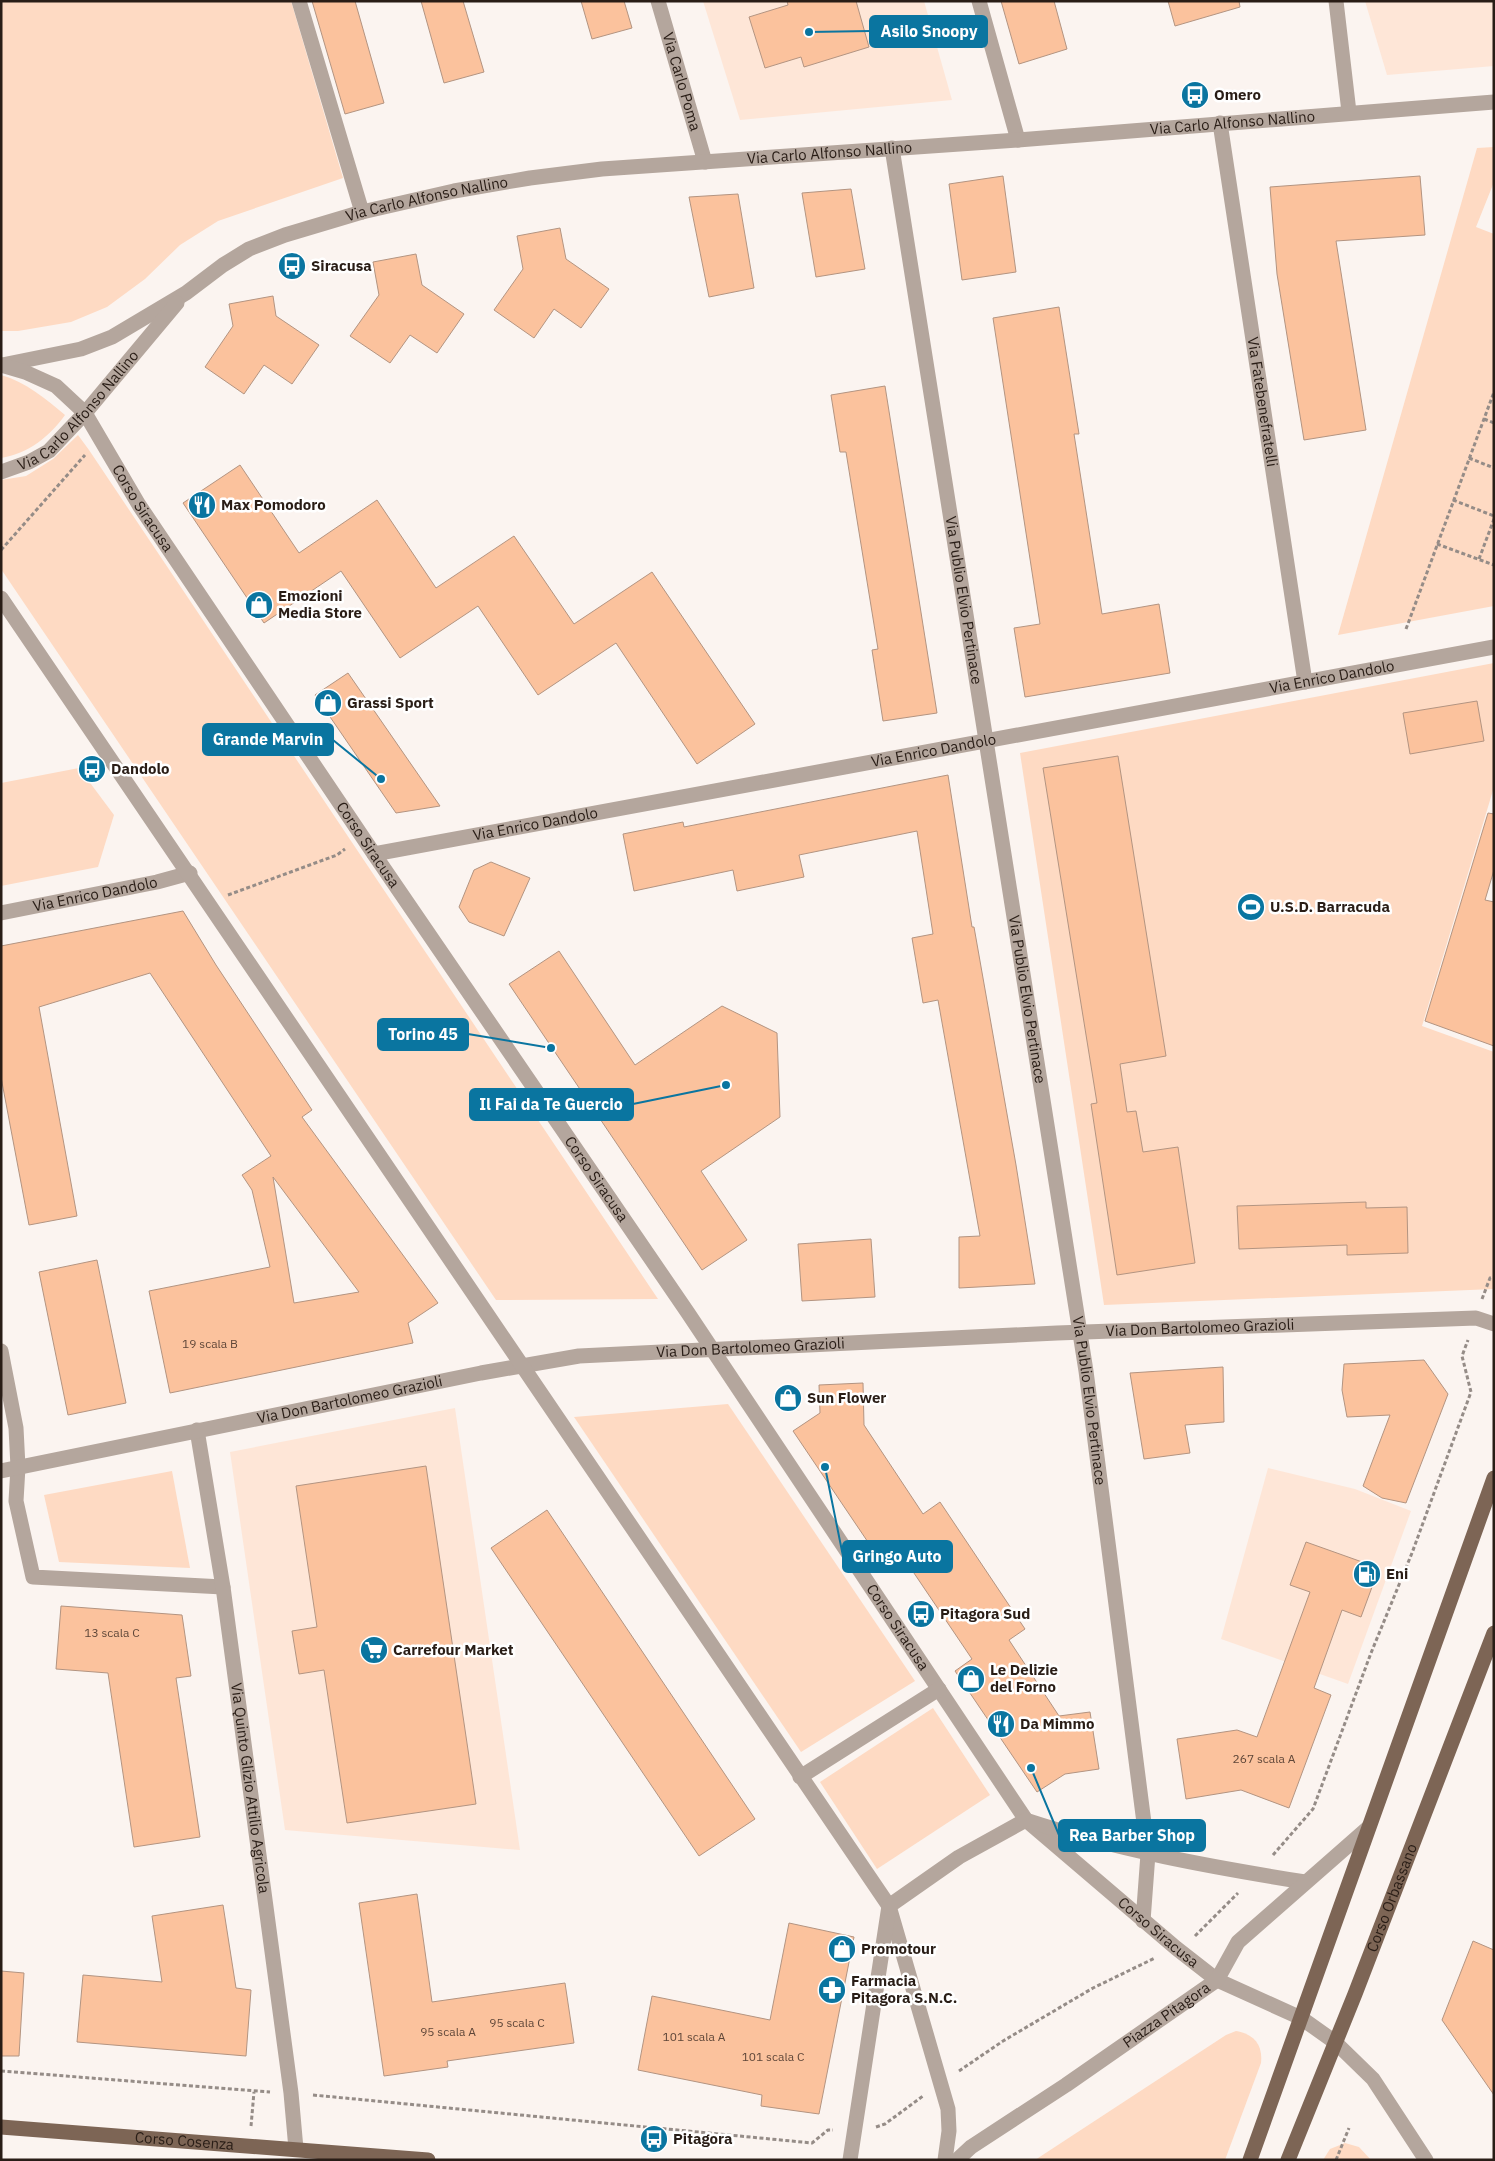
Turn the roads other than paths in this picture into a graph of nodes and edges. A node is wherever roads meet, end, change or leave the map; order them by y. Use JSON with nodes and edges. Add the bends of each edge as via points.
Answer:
{"nodes":[{"id":1,"x":299,"y":1,"type":"edge"},
{"id":2,"x":658,"y":1,"type":"edge"},
{"id":3,"x":979,"y":1,"type":"edge"},
{"id":4,"x":1336,"y":1,"type":"edge"},
{"id":5,"x":1494,"y":102,"type":"edge"},
{"id":6,"x":1349,"y":112,"type":"junction"},
{"id":7,"x":1220,"y":123,"type":"junction"},
{"id":8,"x":1018,"y":140,"type":"junction"},
{"id":9,"x":892,"y":148,"type":"junction"},
{"id":10,"x":705,"y":162,"type":"junction"},
{"id":11,"x":362,"y":212,"type":"junction"},
{"id":12,"x":186,"y":293,"type":"junction"},
{"id":13,"x":2,"y":365,"type":"edge"},
{"id":14,"x":85,"y":413,"type":"junction"},
{"id":15,"x":1,"y":472,"type":"edge"},
{"id":16,"x":1,"y":598,"type":"edge"},
{"id":17,"x":1494,"y":647,"type":"edge"},
{"id":18,"x":1305,"y":682,"type":"junction"},
{"id":19,"x":986,"y":741,"type":"junction"},
{"id":20,"x":374,"y":854,"type":"junction"},
{"id":21,"x":190,"y":873,"type":"junction"},
{"id":22,"x":1,"y":913,"type":"edge"},
{"id":23,"x":1494,"y":1324,"type":"edge"},
{"id":24,"x":1080,"y":1332,"type":"junction"},
{"id":25,"x":712,"y":1349,"type":"junction"},
{"id":26,"x":1,"y":1351,"type":"edge"},
{"id":27,"x":522,"y":1365,"type":"junction"},
{"id":28,"x":198,"y":1430,"type":"junction"},
{"id":29,"x":18,"y":1466,"type":"junction"},
{"id":30,"x":1,"y":1470,"type":"edge"},
{"id":31,"x":1494,"y":1478,"type":"edge"},
{"id":32,"x":223,"y":1587,"type":"junction"},
{"id":33,"x":1494,"y":1633,"type":"edge"},
{"id":34,"x":939,"y":1689,"type":"junction"},
{"id":35,"x":800,"y":1778,"type":"junction"},
{"id":36,"x":1026,"y":1820,"type":"junction"},
{"id":37,"x":1368,"y":1828,"type":"junction"},
{"id":38,"x":1148,"y":1854,"type":"junction"},
{"id":39,"x":1305,"y":1882,"type":"junction"},
{"id":40,"x":889,"y":1906,"type":"junction"},
{"id":41,"x":1144,"y":1921,"type":"junction"},
{"id":42,"x":1217,"y":1980,"type":"junction"},
{"id":43,"x":1301,"y":2018,"type":"junction"},
{"id":44,"x":1335,"y":2042,"type":"junction"},
{"id":45,"x":1,"y":2127,"type":"edge"},
{"id":46,"x":296,"y":2150,"type":"junction"},
{"id":47,"x":428,"y":2160,"type":"edge"},
{"id":48,"x":850,"y":2160,"type":"edge"},
{"id":49,"x":945,"y":2160,"type":"edge"},
{"id":50,"x":958,"y":2160,"type":"edge"},
{"id":51,"x":1250,"y":2160,"type":"edge"},
{"id":52,"x":1288,"y":2160,"type":"edge"},
{"id":53,"x":1426,"y":2160,"type":"edge"}],
"edges":[{"from":1,"to":11,"type":"street"},
{"from":2,"to":10,"type":"street","name":"Via Carlo Poma"},
{"from":3,"to":8,"type":"street"},
{"from":4,"to":6,"type":"street"},
{"from":5,"to":6,"type":"street","name":"Via Carlo Alfonso Nallino"},
{"from":6,"to":7,"type":"street","name":"Via Carlo Alfonso Nallino"},
{"from":7,"to":8,"type":"street","name":"Via Carlo Alfonso Nallino"},
{"from":7,"to":18,"type":"street","name":"Via Fatebenefratelli"},
{"from":8,"to":9,"type":"street","name":"Via Carlo Alfonso Nallino"},
{"from":9,"to":10,"type":"street","name":"Via Carlo Alfonso Nallino"},
{"from":9,"to":19,"type":"street","name":"Via Publio Elvio Pertinace"},
{"from":10,"to":11,"type":"street","name":"Via Carlo Alfonso Nallino","via":[[530,178],[454,190]]},
{"from":11,"to":12,"type":"street","name":"Via Carlo Alfonso Nallino","via":[[285,235],[249,250],[222,265]]},
{"from":12,"to":13,"type":"street","name":"Via Carlo Alfonso Nallino","via":[[112,337],[81,349]]},
{"from":12,"to":14,"type":"street","name":"Via Carlo Alfonso Nallino"},
{"from":13,"to":14,"type":"street","name":"Corso Siracusa","via":[[56,386]]},
{"from":14,"to":15,"type":"street","name":"Via Carlo Alfonso Nallino","via":[[50,451]]},
{"from":14,"to":20,"type":"street","name":"Corso Siracusa","via":[[139,505]]},
{"from":16,"to":21,"type":"street"},
{"from":17,"to":18,"type":"street","name":"Via Enrico Dandolo"},
{"from":18,"to":19,"type":"street","name":"Via Enrico Dandolo"},
{"from":19,"to":20,"type":"street","name":"Via Enrico Dandolo"},
{"from":19,"to":24,"type":"street","name":"Via Publio Elvio Pertinace"},
{"from":20,"to":25,"type":"street","name":"Corso Siracusa"},
{"from":21,"to":22,"type":"street","name":"Via Enrico Dandolo"},
{"from":21,"to":27,"type":"street"},
{"from":23,"to":24,"type":"street","name":"Via Don Bartolomeo Grazioli","via":[[1476,1318]]},
{"from":24,"to":25,"type":"street","name":"Via Don Bartolomeo Grazioli"},
{"from":24,"to":38,"type":"street","name":"Via Publio Elvio Pertinace"},
{"from":25,"to":27,"type":"street","name":"Via Don Bartolomeo Grazioli","via":[[579,1356]]},
{"from":25,"to":34,"type":"street","name":"Corso Siracusa"},
{"from":26,"to":29,"type":"street","via":[[16,1428]]},
{"from":27,"to":28,"type":"street","name":"Via Don Bartolomeo Grazioli"},
{"from":27,"to":35,"type":"street"},
{"from":28,"to":29,"type":"street","name":"Via Don Bartolomeo Grazioli"},
{"from":28,"to":32,"type":"street","name":"Via Quinto Glizio Attilio Agricola"},
{"from":29,"to":30,"type":"street","name":"Via Don Bartolomeo Grazioli"},
{"from":29,"to":32,"type":"street","via":[[16,1501],[32,1577]]},
{"from":31,"to":37,"type":"main road"},
{"from":32,"to":46,"type":"street","name":"Via Quinto Glizio Attilio Agricola"},
{"from":33,"to":44,"type":"main road","name":"Corso Orbassano"},
{"from":34,"to":35,"type":"street"},
{"from":34,"to":36,"type":"street","name":"Corso Siracusa"},
{"from":35,"to":40,"type":"street"},
{"from":36,"to":38,"type":"street"},
{"from":36,"to":40,"type":"street","via":[[959,1857]]},
{"from":36,"to":41,"type":"street","name":"Corso Siracusa"},
{"from":37,"to":39,"type":"street"},
{"from":37,"to":43,"type":"main road"},
{"from":38,"to":39,"type":"street"},
{"from":38,"to":41,"type":"street"},
{"from":39,"to":42,"type":"street","via":[[1238,1942]]},
{"from":40,"to":48,"type":"street"},
{"from":40,"to":49,"type":"street","via":[[948,2109]]},
{"from":41,"to":42,"type":"street","name":"Corso Siracusa"},
{"from":42,"to":43,"type":"street","name":"Piazza Pitagora"},
{"from":42,"to":50,"type":"street","name":"Piazza Pitagora","via":[[971,2147]]},
{"from":43,"to":44,"type":"street","name":"Piazza Pitagora"},
{"from":43,"to":51,"type":"main road"},
{"from":44,"to":52,"type":"main road","name":"Corso Orbassano"},
{"from":44,"to":53,"type":"street","name":"Piazza Pitagora","via":[[1373,2079]]},
{"from":45,"to":46,"type":"main road","name":"Corso Cosenza"},
{"from":46,"to":47,"type":"main road","name":"Corso Cosenza"}]}
